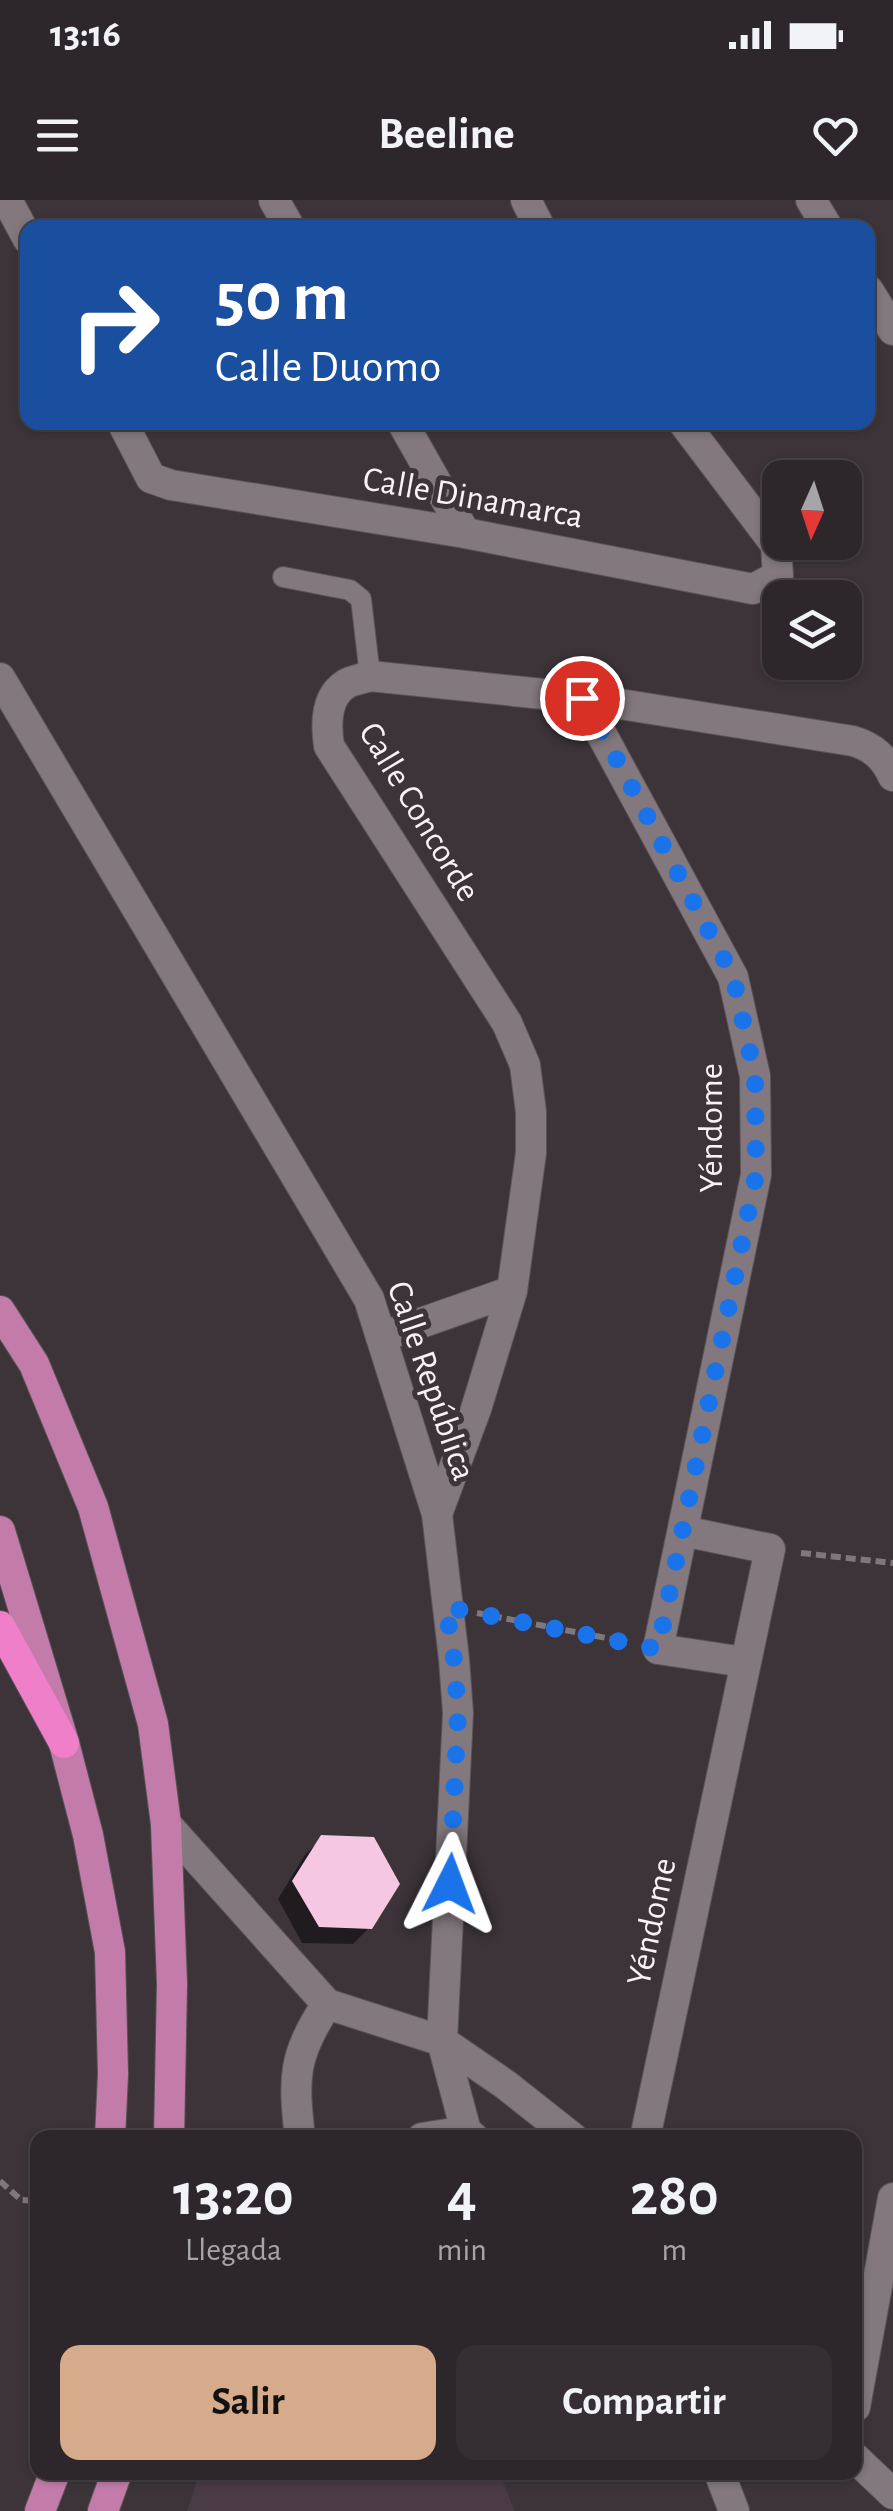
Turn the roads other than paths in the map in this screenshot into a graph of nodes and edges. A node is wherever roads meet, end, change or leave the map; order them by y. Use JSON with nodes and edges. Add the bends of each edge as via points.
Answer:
{"nodes":[{"id":1,"x":7,"y":200,"type":"edge"},
{"id":2,"x":20,"y":224,"type":"edge"},
{"id":3,"x":875,"y":301,"type":"edge"},
{"id":4,"x":893,"y":330,"type":"edge"},
{"id":5,"x":126,"y":430,"type":"edge"},
{"id":6,"x":407,"y":430,"type":"edge"},
{"id":7,"x":689,"y":430,"type":"edge"},
{"id":8,"x":465,"y":532,"type":"junction"},
{"id":9,"x":283,"y":577,"type":"dead end"},
{"id":10,"x":370,"y":676,"type":"junction"},
{"id":11,"x":0,"y":678,"type":"edge"},
{"id":12,"x":582,"y":698,"type":"junction"},
{"id":13,"x":893,"y":776,"type":"edge"},
{"id":14,"x":512,"y":1291,"type":"junction"},
{"id":15,"x":0,"y":1311,"type":"edge"},
{"id":16,"x":381,"y":1336,"type":"junction"},
{"id":17,"x":436,"y":1514,"type":"junction"},
{"id":18,"x":0,"y":1531,"type":"edge"},
{"id":19,"x":683,"y":1531,"type":"junction"},
{"id":20,"x":0,"y":1626,"type":"edge"},
{"id":21,"x":744,"y":1662,"type":"junction"},
{"id":22,"x":64,"y":1744,"type":"junction"},
{"id":23,"x":166,"y":1824,"type":"junction"},
{"id":24,"x":326,"y":2004,"type":"junction"},
{"id":25,"x":442,"y":2041,"type":"junction"},
{"id":26,"x":110,"y":2130,"type":"edge"},
{"id":27,"x":168,"y":2130,"type":"edge"},
{"id":28,"x":299,"y":2130,"type":"edge"},
{"id":29,"x":469,"y":2130,"type":"edge"},
{"id":30,"x":563,"y":2130,"type":"edge"},
{"id":31,"x":646,"y":2130,"type":"edge"},
{"id":32,"x":893,"y":2198,"type":"edge"},
{"id":33,"x":862,"y":2368,"type":"edge"},
{"id":34,"x":862,"y":2465,"type":"edge"},
{"id":35,"x":52,"y":2480,"type":"edge"},
{"id":36,"x":114,"y":2480,"type":"edge"},
{"id":37,"x":722,"y":2480,"type":"edge"},
{"id":38,"x":893,"y":2494,"type":"edge"},
{"id":39,"x":40,"y":2511,"type":"edge"},
{"id":40,"x":103,"y":2511,"type":"edge"},
{"id":41,"x":734,"y":2511,"type":"edge"}],
"edges":[{"from":1,"to":2,"type":"street"},
{"from":3,"to":4,"type":"street"},
{"from":5,"to":8,"type":"street","name":"Calle Dinamarca","via":[[151,478],[171,486]]},
{"from":6,"to":8,"type":"street"},
{"from":7,"to":8,"type":"street","name":"Calle Dinamarca","via":[[776,546],[778,576],[754,589]]},
{"from":9,"to":10,"type":"lane","via":[[350,590],[361,600]]},
{"from":10,"to":12,"type":"street","name":"Calle Concorde"},
{"from":10,"to":14,"type":"street","name":"Calle Concorde","via":[[345,684],[332,699],[329,746],[507,1023],[525,1065],[530,1153]]},
{"from":11,"to":16,"type":"street","name":"Calle República","via":[[369,1300]]},
{"from":12,"to":13,"type":"street","name":"Calle Concorde","via":[[853,741],[879,754]]},
{"from":12,"to":19,"type":"street","name":"Yéndome","via":[[733,976],[755,1076],[756,1175]]},
{"from":14,"to":16,"type":"street"},
{"from":14,"to":17,"type":"street","name":"Calle Concorde"},
{"from":15,"to":23,"type":"main road","via":[[34,1364],[93,1507],[153,1724]]},
{"from":16,"to":17,"type":"street","name":"Calle República"},
{"from":17,"to":25,"type":"street","name":"Calle República","via":[[458,1713]]},
{"from":18,"to":22,"type":"main road"},
{"from":19,"to":21,"type":"street","name":"Yéndome","via":[[770,1549]]},
{"from":19,"to":21,"type":"street","name":"Yéndome","via":[[658,1649]]},
{"from":20,"to":22,"type":"highway"},
{"from":21,"to":31,"type":"street","name":"Yéndome"},
{"from":22,"to":26,"type":"main road","via":[[110,1952]]},
{"from":23,"to":24,"type":"street"},
{"from":23,"to":27,"type":"main road"},
{"from":24,"to":25,"type":"street"},
{"from":24,"to":28,"type":"street","via":[[299,2060],[294,2086]]},
{"from":25,"to":29,"type":"street","name":"Calle República"},
{"from":25,"to":30,"type":"street"},
{"from":32,"to":33,"type":"street"},
{"from":34,"to":38,"type":"street"},
{"from":35,"to":39,"type":"main road"},
{"from":36,"to":40,"type":"main road"},
{"from":37,"to":41,"type":"street"}]}
